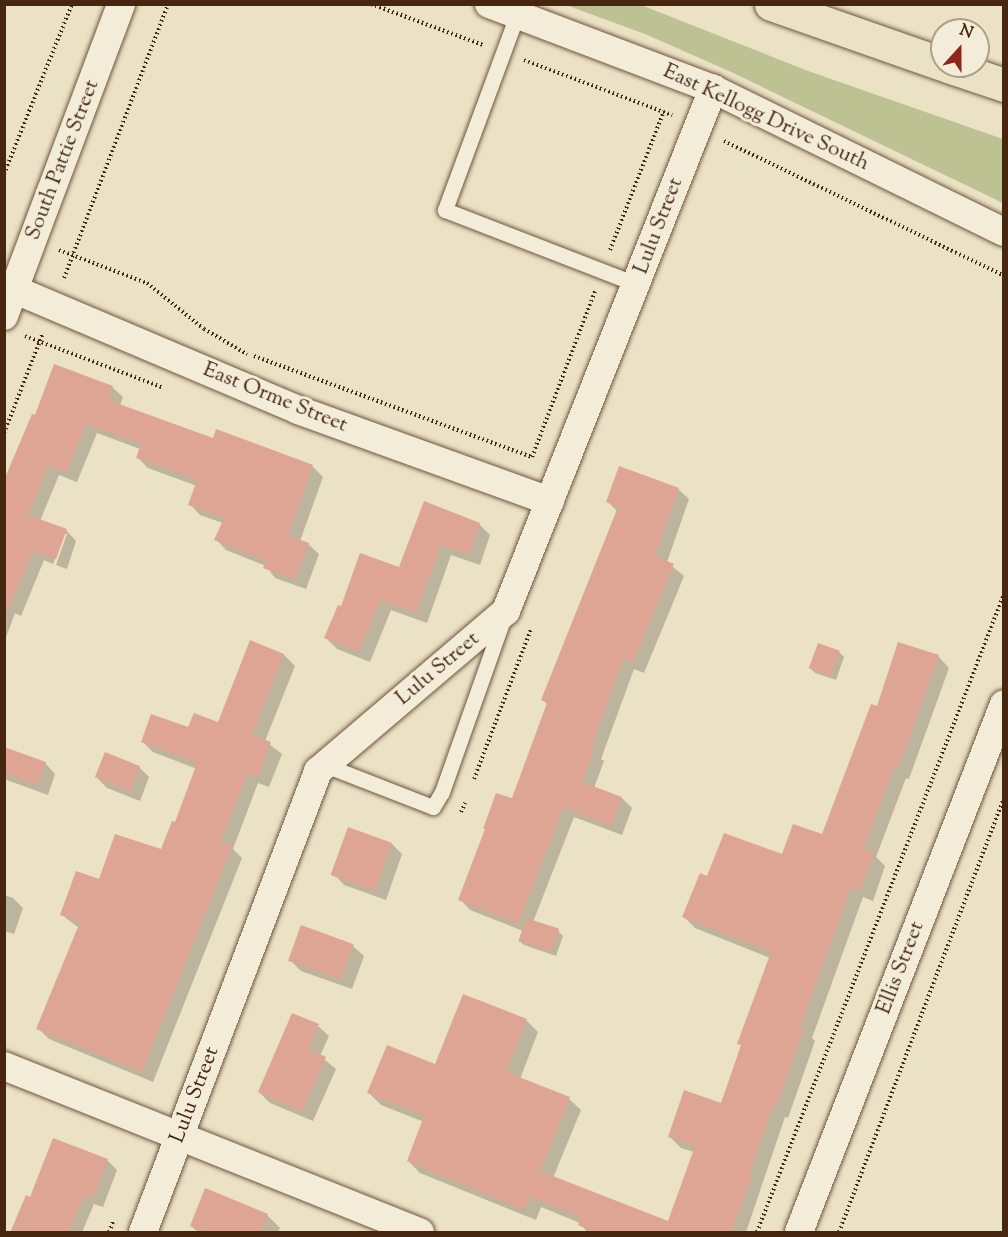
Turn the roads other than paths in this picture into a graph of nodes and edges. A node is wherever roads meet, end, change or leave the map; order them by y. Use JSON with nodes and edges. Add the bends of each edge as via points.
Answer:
{"nodes":[{"id":1,"x":121,"y":4,"type":"edge"},
{"id":2,"x":489,"y":4,"type":"edge"},
{"id":3,"x":771,"y":4,"type":"edge"},
{"id":4,"x":517,"y":15,"type":"junction"},
{"id":5,"x":930,"y":60,"type":"edge"},
{"id":6,"x":982,"y":78,"type":"edge"},
{"id":7,"x":1004,"y":86,"type":"edge"},
{"id":8,"x":713,"y":88,"type":"junction"},
{"id":9,"x":1004,"y":232,"type":"edge"},
{"id":10,"x":636,"y":284,"type":"junction"},
{"id":11,"x":10,"y":286,"type":"edge"},
{"id":12,"x":4,"y":316,"type":"edge"},
{"id":13,"x":550,"y":501,"type":"junction"},
{"id":14,"x":506,"y":611,"type":"junction"},
{"id":15,"x":1004,"y":704,"type":"edge"},
{"id":16,"x":325,"y":765,"type":"junction"},
{"id":17,"x":4,"y":1066,"type":"edge"},
{"id":18,"x":179,"y":1136,"type":"junction"},
{"id":19,"x":143,"y":1233,"type":"edge"},
{"id":20,"x":420,"y":1233,"type":"edge"},
{"id":21,"x":799,"y":1233,"type":"edge"}],
"edges":[{"from":1,"to":11,"type":"street","name":"South Pattie Street","via":[[33,241]]},
{"from":2,"to":4,"type":"street","name":"East Kellogg Drive South"},
{"from":3,"to":5,"type":"highway"},
{"from":4,"to":8,"type":"street","name":"East Kellogg Drive South"},
{"from":4,"to":10,"type":"lane","via":[[445,210]]},
{"from":6,"to":7,"type":"highway"},
{"from":8,"to":9,"type":"street","name":"East Kellogg Drive South"},
{"from":8,"to":10,"type":"street","name":"Lulu Street"},
{"from":10,"to":13,"type":"street","name":"Lulu Street"},
{"from":11,"to":12,"type":"street","name":"South Pattie Street"},
{"from":11,"to":13,"type":"street","name":"East Orme Street","via":[[298,410]]},
{"from":13,"to":14,"type":"street","name":"Lulu Street"},
{"from":14,"to":16,"type":"street","name":"Lulu Street"},
{"from":14,"to":16,"type":"lane","via":[[442,792],[433,807]]},
{"from":15,"to":21,"type":"street","name":"Ellis Street"},
{"from":16,"to":18,"type":"street","name":"Lulu Street","via":[[318,771]]},
{"from":17,"to":18,"type":"street"},
{"from":18,"to":19,"type":"street","name":"Lulu Street"},
{"from":18,"to":20,"type":"street"}]}
